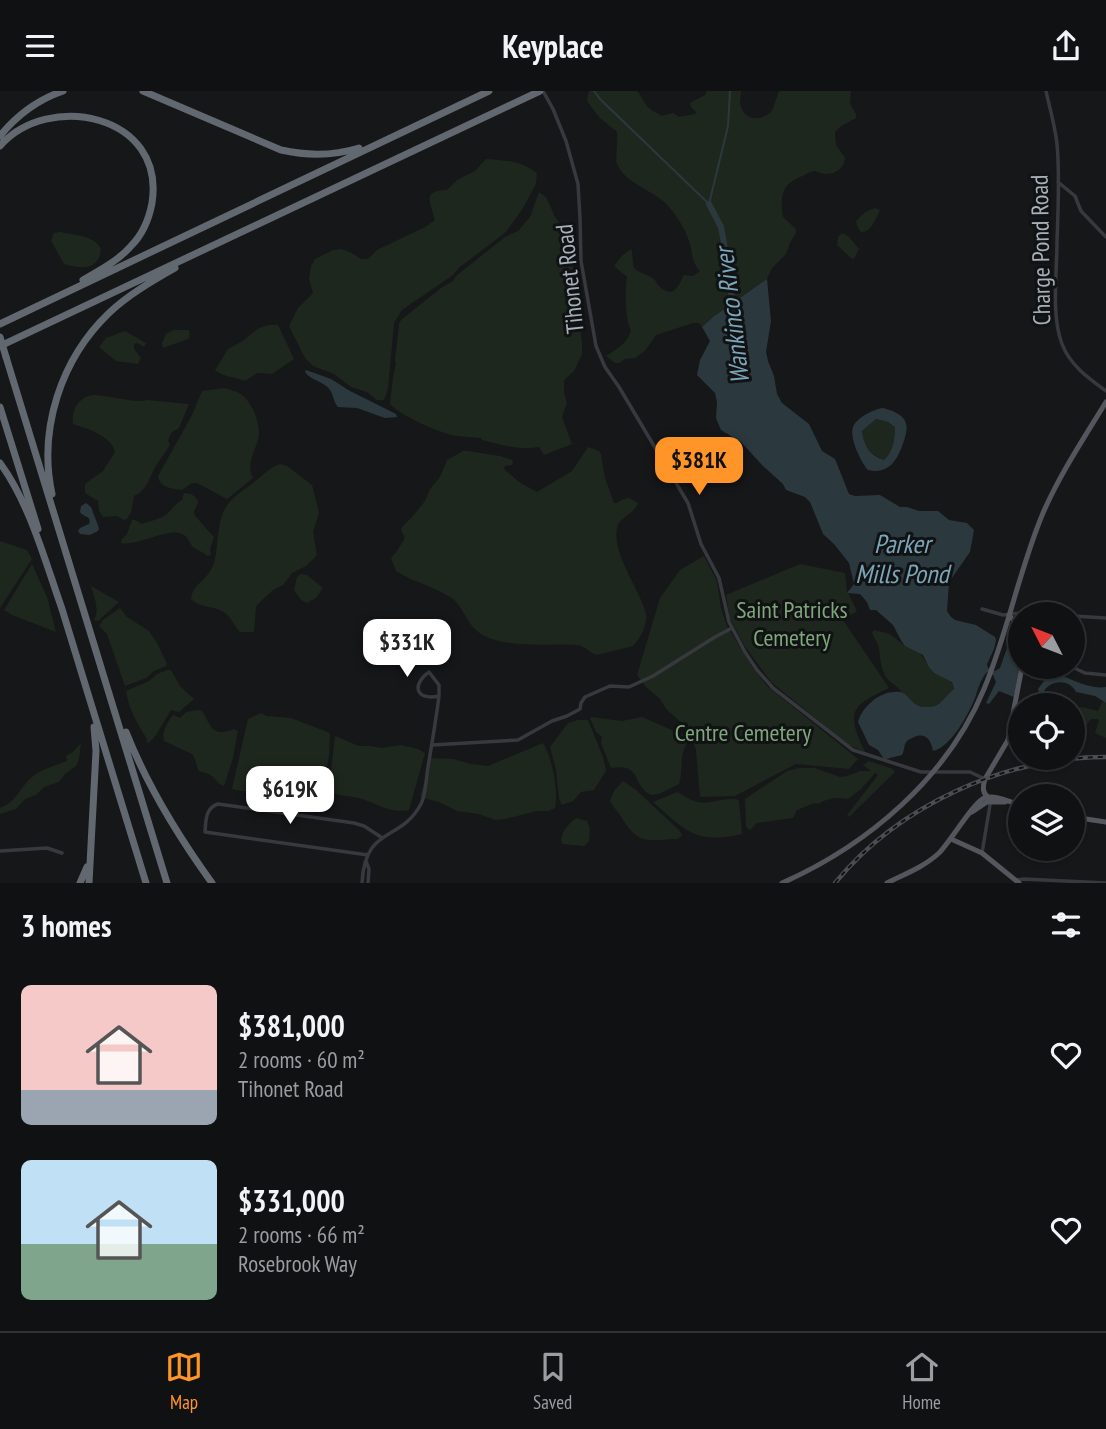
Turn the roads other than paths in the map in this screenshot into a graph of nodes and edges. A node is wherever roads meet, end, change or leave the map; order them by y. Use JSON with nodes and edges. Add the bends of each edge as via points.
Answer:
{"nodes":[{"id":1,"x":63,"y":91,"type":"edge"},
{"id":2,"x":143,"y":91,"type":"edge"},
{"id":3,"x":489,"y":91,"type":"edge"},
{"id":4,"x":541,"y":91,"type":"edge"},
{"id":5,"x":1045,"y":91,"type":"edge"},
{"id":6,"x":49,"y":110,"type":"dead end"},
{"id":7,"x":95,"y":111,"type":"dead end"},
{"id":8,"x":0,"y":136,"type":"edge"},
{"id":9,"x":380,"y":142,"type":"junction"},
{"id":10,"x":0,"y":146,"type":"edge"},
{"id":11,"x":1058,"y":182,"type":"junction"},
{"id":12,"x":1106,"y":237,"type":"edge"},
{"id":13,"x":214,"y":246,"type":"junction"},
{"id":14,"x":42,"y":304,"type":"junction"},
{"id":15,"x":0,"y":324,"type":"edge"},
{"id":16,"x":0,"y":337,"type":"edge"},
{"id":17,"x":0,"y":346,"type":"edge"},
{"id":18,"x":1106,"y":390,"type":"edge"},
{"id":19,"x":1106,"y":402,"type":"edge"},
{"id":20,"x":0,"y":407,"type":"edge"},
{"id":21,"x":0,"y":463,"type":"edge"},
{"id":22,"x":70,"y":562,"type":"junction"},
{"id":23,"x":47,"y":564,"type":"junction"},
{"id":24,"x":1013,"y":602,"type":"edge"},
{"id":25,"x":982,"y":608,"type":"dead end"},
{"id":26,"x":1008,"y":615,"type":"edge"},
{"id":27,"x":1085,"y":617,"type":"edge"},
{"id":28,"x":1008,"y":618,"type":"edge"},
{"id":29,"x":1106,"y":618,"type":"edge"},
{"id":30,"x":732,"y":628,"type":"junction"},
{"id":31,"x":1085,"y":673,"type":"edge"},
{"id":32,"x":1106,"y":675,"type":"edge"},
{"id":33,"x":1020,"y":679,"type":"edge"},
{"id":34,"x":106,"y":681,"type":"junction"},
{"id":35,"x":88,"y":695,"type":"junction"},
{"id":36,"x":439,"y":696,"type":"junction"},
{"id":37,"x":432,"y":745,"type":"junction"},
{"id":38,"x":933,"y":772,"type":"junction"},
{"id":39,"x":985,"y":779,"type":"junction"},
{"id":40,"x":988,"y":798,"type":"junction"},
{"id":41,"x":1008,"y":802,"type":"edge"},
{"id":42,"x":1085,"y":819,"type":"edge"},
{"id":43,"x":1106,"y":822,"type":"edge"},
{"id":44,"x":381,"y":837,"type":"junction"},
{"id":45,"x":951,"y":839,"type":"junction"},
{"id":46,"x":0,"y":851,"type":"edge"},
{"id":47,"x":62,"y":853,"type":"dead end"},
{"id":48,"x":982,"y":853,"type":"junction"},
{"id":49,"x":368,"y":855,"type":"junction"},
{"id":50,"x":90,"y":860,"type":"junction"},
{"id":51,"x":366,"y":861,"type":"junction"},
{"id":52,"x":199,"y":866,"type":"junction"},
{"id":53,"x":895,"y":881,"type":"edge"},
{"id":54,"x":1017,"y":882,"type":"edge"},
{"id":55,"x":80,"y":883,"type":"edge"},
{"id":56,"x":89,"y":883,"type":"edge"},
{"id":57,"x":146,"y":883,"type":"edge"},
{"id":58,"x":167,"y":883,"type":"edge"},
{"id":59,"x":212,"y":883,"type":"edge"},
{"id":60,"x":217,"y":883,"type":"edge"},
{"id":61,"x":362,"y":883,"type":"edge"},
{"id":62,"x":368,"y":883,"type":"edge"},
{"id":63,"x":782,"y":883,"type":"edge"},
{"id":64,"x":887,"y":883,"type":"edge"},
{"id":65,"x":1106,"y":883,"type":"edge"}],
"edges":[{"from":1,"to":8,"type":"highway","via":[[28,109]]},
{"from":2,"to":9,"type":"highway","via":[[295,153],[335,154]]},
{"from":3,"to":9,"type":"highway"},
{"from":4,"to":13,"type":"highway"},
{"from":4,"to":30,"type":"street","name":"Tihonet Road","via":[[566,141],[578,184],[581,261],[596,346],[688,503],[701,544],[719,578]]},
{"from":5,"to":11,"type":"street","name":"Charge Pond Road","via":[[1056,137]]},
{"from":6,"to":10,"type":"highway","via":[[18,126]]},
{"from":7,"to":14,"type":"highway","via":[[123,126],[146,155],[153,182],[150,215],[122,255]]},
{"from":9,"to":14,"type":"highway"},
{"from":11,"to":12,"type":"street"},
{"from":11,"to":18,"type":"street","name":"Charge Pond Road","via":[[1059,334],[1073,363]]},
{"from":13,"to":17,"type":"highway"},
{"from":13,"to":22,"type":"highway","via":[[116,307],[88,337],[65,375],[51,417],[47,460]]},
{"from":14,"to":15,"type":"highway"},
{"from":16,"to":22,"type":"highway","bridge":true},
{"from":19,"to":24,"type":"main road","via":[[1052,493]]},
{"from":20,"to":23,"type":"highway"},
{"from":21,"to":23,"type":"highway"},
{"from":22,"to":34,"type":"highway"},
{"from":23,"to":35,"type":"highway"},
{"from":25,"to":26,"type":"street"},
{"from":27,"to":29,"type":"street"},
{"from":28,"to":38,"type":"main road","via":[[972,715]]},
{"from":30,"to":37,"type":"street","via":[[653,676],[585,697],[580,709],[518,740]]},
{"from":30,"to":38,"type":"street","name":"Tihonet Road","via":[[767,682],[846,746]]},
{"from":31,"to":32,"type":"street"},
{"from":33,"to":39,"type":"main road","via":[[1008,740]]},
{"from":34,"to":52,"type":"highway","via":[[143,771]]},
{"from":34,"to":58,"type":"highway"},
{"from":35,"to":50,"type":"highway","via":[[96,751]]},
{"from":35,"to":57,"type":"highway"},
{"from":36,"to":36,"type":"street","via":[[439,683],[429,672],[421,678],[418,690],[432,698]]},
{"from":36,"to":37,"type":"street"},
{"from":37,"to":44,"type":"street","via":[[422,802],[407,822]]},
{"from":38,"to":39,"type":"street","name":"Tihonet Road","via":[[968,772]]},
{"from":38,"to":63,"type":"main road","via":[[874,827],[834,856]]},
{"from":39,"to":40,"type":"main road"},
{"from":40,"to":41,"type":"main road"},
{"from":40,"to":45,"type":"main road"},
{"from":40,"to":48,"type":"street"},
{"from":42,"to":43,"type":"main road"},
{"from":44,"to":49,"type":"street"},
{"from":44,"to":49,"type":"street","via":[[357,823],[218,804],[208,811],[205,832]]},
{"from":45,"to":48,"type":"main road"},
{"from":45,"to":53,"type":"main road","via":[[930,861]]},
{"from":46,"to":47,"type":"street","via":[[47,848]]},
{"from":48,"to":54,"type":"main road"},
{"from":49,"to":51,"type":"street"},
{"from":50,"to":55,"type":"highway"},
{"from":50,"to":56,"type":"highway"},
{"from":51,"to":61,"type":"street"},
{"from":51,"to":62,"type":"street"},
{"from":52,"to":59,"type":"highway"},
{"from":52,"to":60,"type":"highway"},
{"from":53,"to":64,"type":"main road"},
{"from":54,"to":65,"type":"street"}]}
